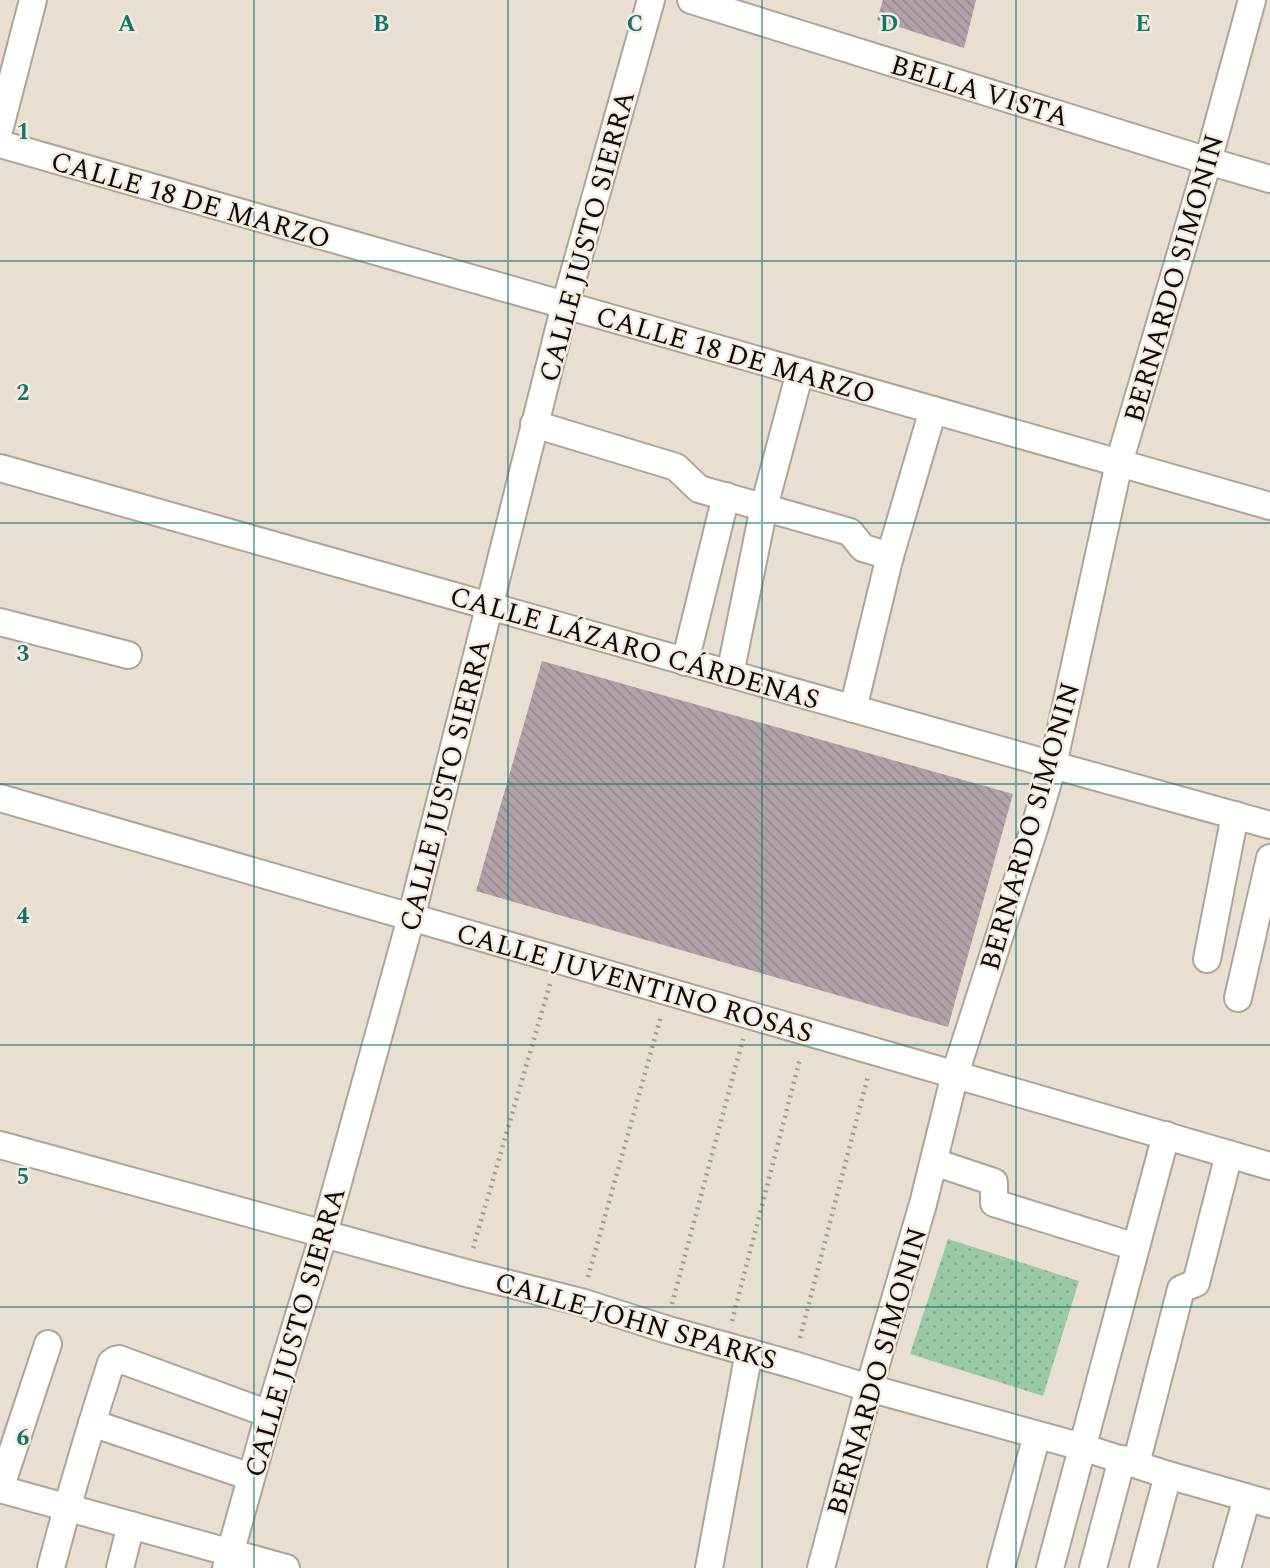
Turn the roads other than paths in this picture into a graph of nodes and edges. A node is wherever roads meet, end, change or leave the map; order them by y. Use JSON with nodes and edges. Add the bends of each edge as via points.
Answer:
{"nodes":[{"id":1,"x":33,"y":0,"type":"edge"},
{"id":2,"x":651,"y":0,"type":"edge"},
{"id":3,"x":691,"y":0,"type":"edge"},
{"id":4,"x":1252,"y":0,"type":"edge"},
{"id":5,"x":0,"y":127,"type":"edge"},
{"id":6,"x":0,"y":144,"type":"edge"},
{"id":7,"x":1208,"y":161,"type":"junction"},
{"id":8,"x":1270,"y":179,"type":"edge"},
{"id":9,"x":565,"y":305,"type":"junction"},
{"id":10,"x":800,"y":372,"type":"junction"},
{"id":11,"x":933,"y":410,"type":"junction"},
{"id":12,"x":534,"y":424,"type":"junction"},
{"id":13,"x":1119,"y":463,"type":"junction"},
{"id":14,"x":0,"y":468,"type":"edge"},
{"id":15,"x":726,"y":496,"type":"junction"},
{"id":16,"x":1270,"y":506,"type":"edge"},
{"id":17,"x":765,"y":507,"type":"junction"},
{"id":18,"x":890,"y":556,"type":"junction"},
{"id":19,"x":488,"y":606,"type":"junction"},
{"id":20,"x":0,"y":622,"type":"edge"},
{"id":21,"x":128,"y":655,"type":"dead end"},
{"id":22,"x":685,"y":662,"type":"junction"},
{"id":23,"x":730,"y":674,"type":"junction"},
{"id":24,"x":853,"y":709,"type":"junction"},
{"id":25,"x":1052,"y":765,"type":"junction"},
{"id":26,"x":0,"y":799,"type":"edge"},
{"id":27,"x":1235,"y":815,"type":"junction"},
{"id":28,"x":1270,"y":825,"type":"edge"},
{"id":29,"x":1270,"y":858,"type":"edge"},
{"id":30,"x":411,"y":918,"type":"junction"},
{"id":31,"x":1207,"y":959,"type":"dead end"},
{"id":32,"x":1238,"y":998,"type":"dead end"},
{"id":33,"x":955,"y":1074,"type":"junction"},
{"id":34,"x":1166,"y":1135,"type":"junction"},
{"id":35,"x":0,"y":1145,"type":"edge"},
{"id":36,"x":1229,"y":1154,"type":"junction"},
{"id":37,"x":934,"y":1162,"type":"junction"},
{"id":38,"x":1270,"y":1166,"type":"edge"},
{"id":39,"x":324,"y":1233,"type":"junction"},
{"id":40,"x":1136,"y":1247,"type":"junction"},
{"id":41,"x":48,"y":1343,"type":"dead end"},
{"id":42,"x":737,"y":1349,"type":"junction"},
{"id":43,"x":869,"y":1388,"type":"junction"},
{"id":44,"x":269,"y":1414,"type":"junction"},
{"id":45,"x":92,"y":1423,"type":"junction"},
{"id":46,"x":1037,"y":1435,"type":"junction"},
{"id":47,"x":1082,"y":1447,"type":"junction"},
{"id":48,"x":1129,"y":1462,"type":"junction"},
{"id":49,"x":1168,"y":1475,"type":"junction"},
{"id":50,"x":251,"y":1477,"type":"junction"},
{"id":51,"x":0,"y":1489,"type":"edge"},
{"id":52,"x":1258,"y":1501,"type":"edge"},
{"id":53,"x":66,"y":1507,"type":"junction"},
{"id":54,"x":131,"y":1525,"type":"junction"},
{"id":55,"x":228,"y":1560,"type":"edge"},
{"id":56,"x":51,"y":1568,"type":"edge"},
{"id":57,"x":120,"y":1568,"type":"edge"},
{"id":58,"x":286,"y":1568,"type":"edge"},
{"id":59,"x":709,"y":1568,"type":"edge"},
{"id":60,"x":821,"y":1568,"type":"edge"},
{"id":61,"x":1001,"y":1568,"type":"edge"},
{"id":62,"x":1050,"y":1568,"type":"edge"},
{"id":63,"x":1093,"y":1568,"type":"edge"},
{"id":64,"x":1143,"y":1568,"type":"edge"},
{"id":65,"x":1227,"y":1568,"type":"edge"}],
"edges":[{"from":1,"to":5,"type":"street"},
{"from":2,"to":9,"type":"street","name":"CALLE JUSTO SIERRA"},
{"from":3,"to":7,"type":"street","name":"BELLA VISTA"},
{"from":4,"to":7,"type":"street","name":"BERNARDO SIMONIN"},
{"from":6,"to":9,"type":"street","name":"CALLE 18 DE MARZO"},
{"from":7,"to":8,"type":"street","name":"BELLA VISTA"},
{"from":7,"to":13,"type":"street","name":"BERNARDO SIMONIN"},
{"from":9,"to":10,"type":"street","name":"CALLE 18 DE MARZO"},
{"from":9,"to":12,"type":"street","name":"CALLE JUSTO SIERRA"},
{"from":10,"to":11,"type":"street","name":"CALLE 18 DE MARZO"},
{"from":10,"to":17,"type":"street"},
{"from":11,"to":13,"type":"street","name":"CALLE 18 DE MARZO"},
{"from":11,"to":18,"type":"street"},
{"from":12,"to":15,"type":"street","via":[[676,467],[699,489]]},
{"from":12,"to":19,"type":"street","name":"CALLE JUSTO SIERRA"},
{"from":13,"to":16,"type":"street","name":"CALLE 18 DE MARZO"},
{"from":13,"to":25,"type":"street","name":"BERNARDO SIMONIN"},
{"from":14,"to":19,"type":"street","name":"CALLE LÁZARO CÁRDENAS"},
{"from":15,"to":17,"type":"street"},
{"from":15,"to":22,"type":"street"},
{"from":17,"to":18,"type":"street","via":[[850,532],[863,548]]},
{"from":17,"to":23,"type":"street"},
{"from":18,"to":24,"type":"street"},
{"from":19,"to":22,"type":"street","name":"CALLE LÁZARO CÁRDENAS"},
{"from":19,"to":30,"type":"street","name":"CALLE JUSTO SIERRA"},
{"from":20,"to":21,"type":"street"},
{"from":22,"to":23,"type":"street","name":"CALLE LÁZARO CÁRDENAS"},
{"from":23,"to":24,"type":"street","name":"CALLE LÁZARO CÁRDENAS"},
{"from":24,"to":25,"type":"street","name":"CALLE LÁZARO CÁRDENAS"},
{"from":25,"to":27,"type":"street","name":"CALLE LÁZARO CÁRDENAS"},
{"from":25,"to":33,"type":"street","name":"BERNARDO SIMONIN"},
{"from":26,"to":30,"type":"street","name":"CALLE JUVENTINO ROSAS"},
{"from":27,"to":28,"type":"street","name":"CALLE LÁZARO CÁRDENAS"},
{"from":27,"to":31,"type":"street"},
{"from":29,"to":32,"type":"street"},
{"from":30,"to":33,"type":"street","name":"CALLE JUVENTINO ROSAS"},
{"from":30,"to":39,"type":"street","name":"CALLE JUSTO SIERRA"},
{"from":33,"to":34,"type":"street","name":"CALLE JUVENTINO ROSAS"},
{"from":33,"to":37,"type":"street","name":"BERNARDO SIMONIN"},
{"from":34,"to":36,"type":"street","name":"CALLE JUVENTINO ROSAS"},
{"from":34,"to":40,"type":"street"},
{"from":35,"to":39,"type":"street","name":"CALLE JOHN SPARKS"},
{"from":36,"to":38,"type":"street","name":"CALLE JUVENTINO ROSAS"},
{"from":36,"to":48,"type":"street","via":[[1196,1283],[1181,1289]]},
{"from":37,"to":40,"type":"street","via":[[994,1182],[994,1203]]},
{"from":37,"to":43,"type":"street","name":"BERNARDO SIMONIN"},
{"from":39,"to":42,"type":"street","name":"CALLE JOHN SPARKS"},
{"from":39,"to":44,"type":"street","name":"CALLE JUSTO SIERRA"},
{"from":40,"to":47,"type":"street"},
{"from":41,"to":51,"type":"street"},
{"from":42,"to":43,"type":"street","name":"CALLE JOHN SPARKS"},
{"from":42,"to":59,"type":"street"},
{"from":43,"to":46,"type":"street","name":"CALLE JOHN SPARKS"},
{"from":43,"to":60,"type":"street","name":"BERNARDO SIMONIN"},
{"from":44,"to":45,"type":"street","via":[[119,1359],[111,1363]]},
{"from":44,"to":50,"type":"street","name":"CALLE JUSTO SIERRA"},
{"from":45,"to":50,"type":"street"},
{"from":45,"to":53,"type":"street"},
{"from":46,"to":47,"type":"street","name":"CALLE JOHN SPARKS"},
{"from":46,"to":61,"type":"street"},
{"from":47,"to":48,"type":"street","name":"CALLE JOHN SPARKS"},
{"from":47,"to":62,"type":"street"},
{"from":48,"to":49,"type":"street","name":"CALLE JOHN SPARKS"},
{"from":48,"to":63,"type":"street"},
{"from":49,"to":52,"type":"street","name":"CALLE JOHN SPARKS"},
{"from":49,"to":64,"type":"street"},
{"from":50,"to":55,"type":"street","name":"CALLE JUSTO SIERRA"},
{"from":51,"to":53,"type":"street"},
{"from":52,"to":65,"type":"street"},
{"from":53,"to":54,"type":"street"},
{"from":53,"to":56,"type":"street"},
{"from":54,"to":55,"type":"street"},
{"from":54,"to":57,"type":"street"},
{"from":55,"to":58,"type":"street"}]}
